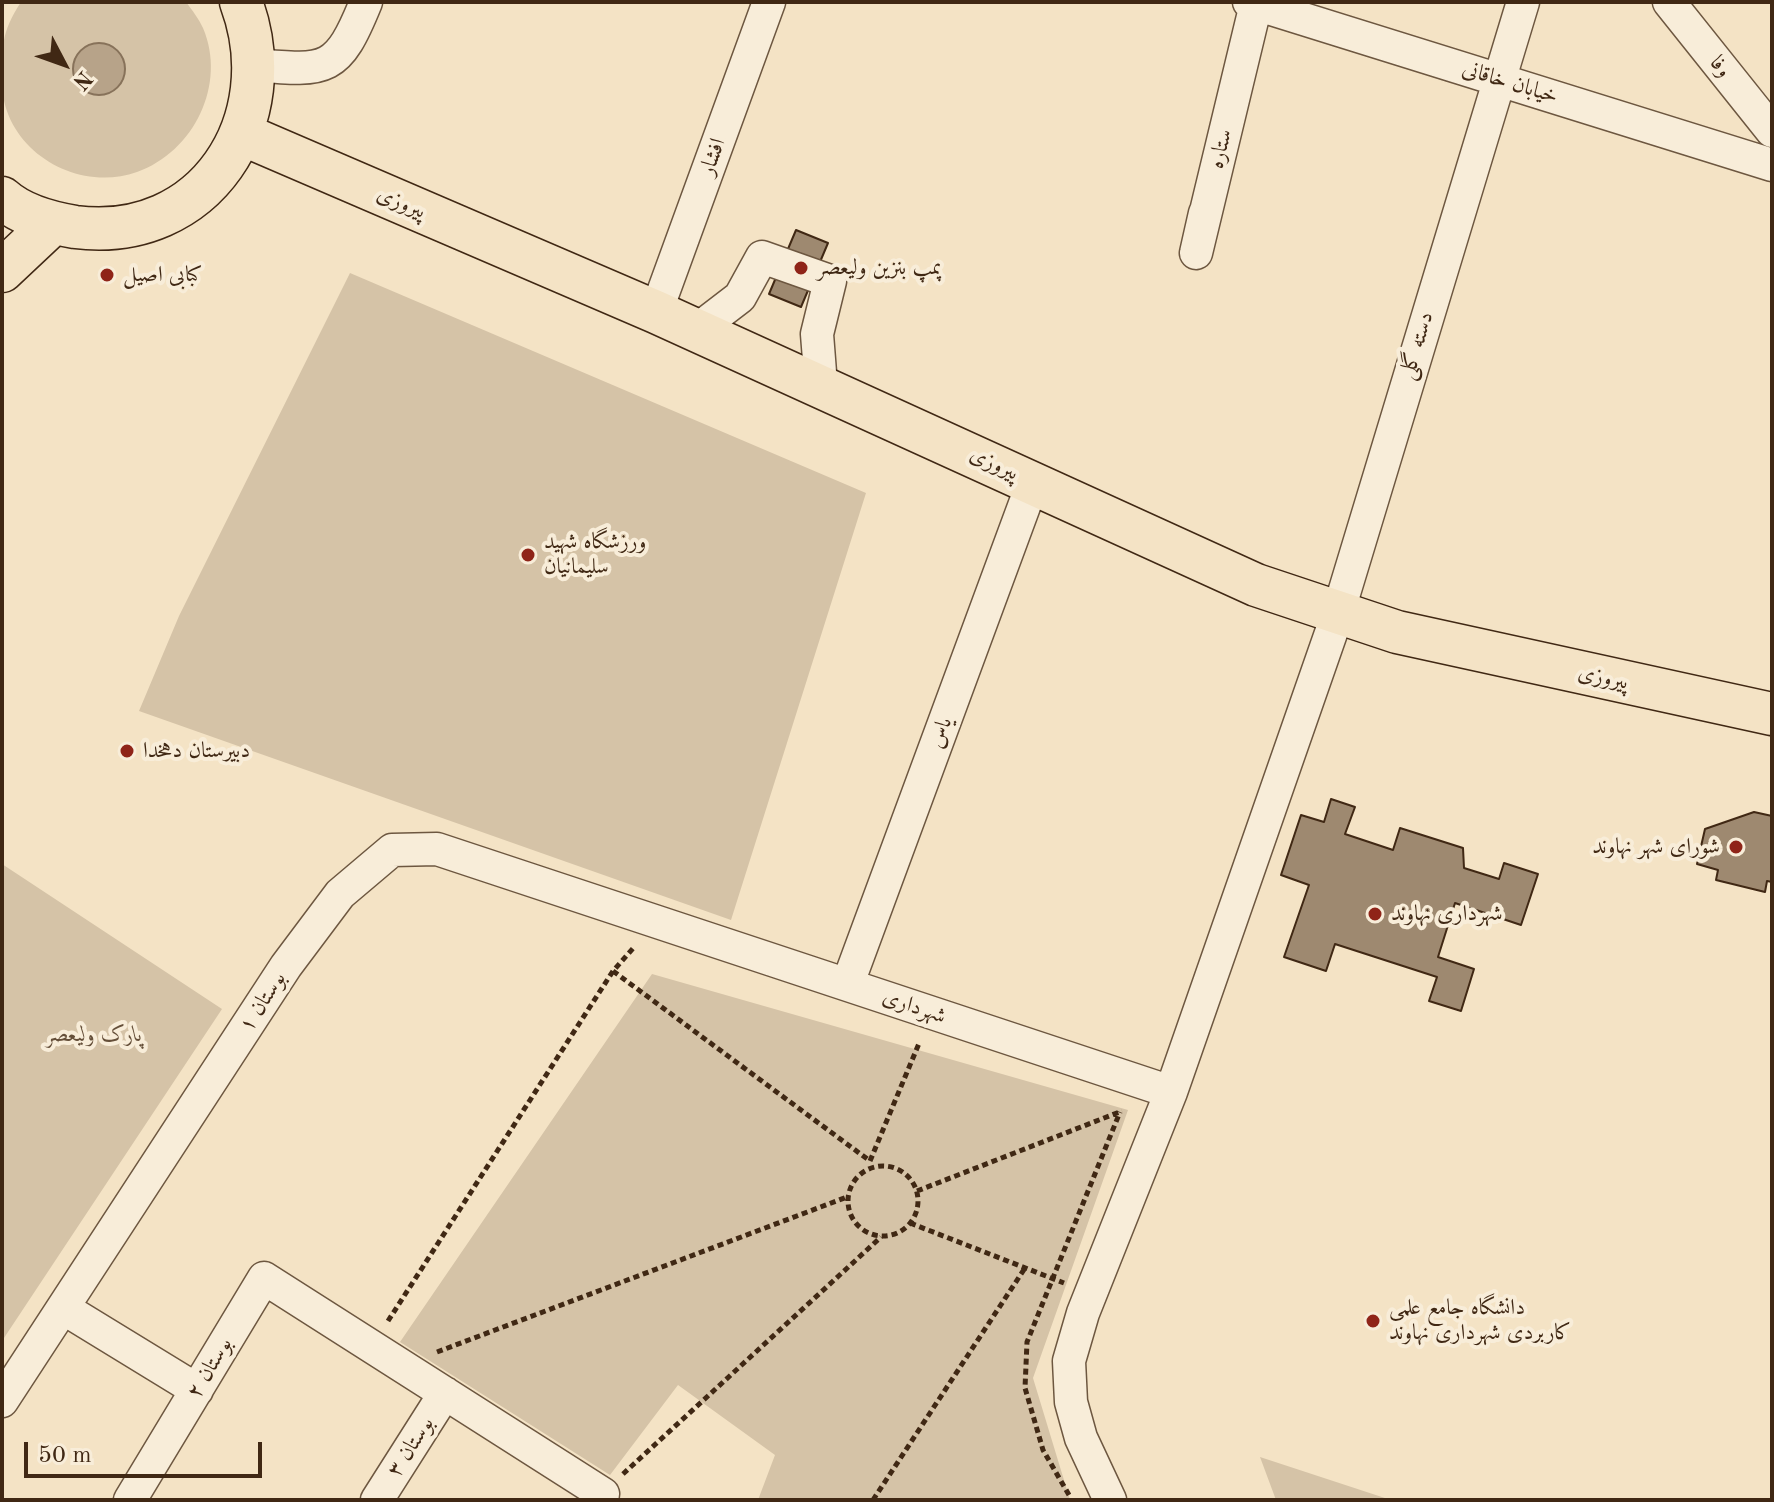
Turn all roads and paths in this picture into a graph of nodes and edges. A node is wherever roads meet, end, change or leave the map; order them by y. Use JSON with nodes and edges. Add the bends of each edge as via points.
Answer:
{"nodes":[{"id":1,"x":241,"y":2,"type":"edge"},
{"id":2,"x":366,"y":2,"type":"edge"},
{"id":3,"x":769,"y":2,"type":"edge"},
{"id":4,"x":1523,"y":2,"type":"edge"},
{"id":5,"x":1669,"y":2,"type":"edge"},
{"id":6,"x":1253,"y":3,"type":"edge"},
{"id":7,"x":256,"y":65,"type":"junction"},
{"id":8,"x":1499,"y":80,"type":"junction"},
{"id":9,"x":1772,"y":131,"type":"edge"},
{"id":10,"x":242,"y":134,"type":"junction"},
{"id":11,"x":1772,"y":165,"type":"edge"},
{"id":12,"x":2,"y":198,"type":"edge"},
{"id":13,"x":1205,"y":213,"type":"dead end"},
{"id":14,"x":52,"y":224,"type":"junction"},
{"id":15,"x":2,"y":271,"type":"edge"},
{"id":16,"x":656,"y":312,"type":"junction"},
{"id":17,"x":697,"y":330,"type":"junction"},
{"id":18,"x":821,"y":385,"type":"junction"},
{"id":19,"x":1033,"y":482,"type":"junction"},
{"id":20,"x":1338,"y":613,"type":"junction"},
{"id":21,"x":1772,"y":714,"type":"edge"},
{"id":22,"x":657,"y":921,"type":"junction"},
{"id":23,"x":613,"y":971,"type":"junction"},
{"id":24,"x":848,"y":983,"type":"junction"},
{"id":25,"x":931,"y":1014,"type":"junction"},
{"id":26,"x":1171,"y":1092,"type":"junction"},
{"id":27,"x":870,"y":1161,"type":"junction"},
{"id":28,"x":868,"y":1169,"type":"junction"},
{"id":29,"x":917,"y":1191,"type":"junction"},
{"id":30,"x":847,"y":1197,"type":"junction"},
{"id":31,"x":910,"y":1223,"type":"junction"},
{"id":32,"x":881,"y":1237,"type":"junction"},
{"id":33,"x":1025,"y":1268,"type":"junction"},
{"id":34,"x":1091,"y":1293,"type":"junction"},
{"id":35,"x":63,"y":1308,"type":"junction"},
{"id":36,"x":371,"y":1346,"type":"junction"},
{"id":37,"x":401,"y":1365,"type":"junction"},
{"id":38,"x":197,"y":1390,"type":"junction"},
{"id":39,"x":445,"y":1393,"type":"junction"},
{"id":40,"x":2,"y":1401,"type":"edge"},
{"id":41,"x":601,"y":1497,"type":"edge"},
{"id":42,"x":1111,"y":1497,"type":"edge"},
{"id":43,"x":130,"y":1500,"type":"edge"},
{"id":44,"x":377,"y":1500,"type":"edge"},
{"id":45,"x":873,"y":1500,"type":"edge"}],
"edges":[{"from":1,"to":7,"type":"main road","via":[[252,30]]},
{"from":2,"to":7,"type":"street","via":[[354,34],[332,62],[301,70]]},
{"from":3,"to":16,"type":"street","name":"افشار"},
{"from":4,"to":8,"type":"street","name":"دسته گلی"},
{"from":5,"to":9,"type":"street","name":"وفا"},
{"from":6,"to":8,"type":"street","name":"خیابان خاقانی"},
{"from":6,"to":13,"type":"street","name":"ستاره","via":[[1196,253]]},
{"from":7,"to":10,"type":"main road","via":[[253,101]]},
{"from":8,"to":11,"type":"street","name":"خیابان خاقانی"},
{"from":8,"to":20,"type":"street","name":"دسته گلی"},
{"from":10,"to":14,"type":"main road","via":[[218,173],[184,203],[142,223],[97,230]]},
{"from":10,"to":16,"type":"main road","name":"پیروزی"},
{"from":12,"to":14,"type":"main road"},
{"from":14,"to":15,"type":"main road"},
{"from":16,"to":17,"type":"main road","name":"پیروزی"},
{"from":17,"to":18,"type":"main road","name":"پیروزی"},
{"from":17,"to":18,"type":"street","via":[[740,297],[762,257],[830,281],[817,334]]},
{"from":18,"to":19,"type":"main road","name":"پیروزی"},
{"from":19,"to":20,"type":"main road","name":"پیروزی","via":[[1256,585]]},
{"from":19,"to":24,"type":"street","name":"یاس"},
{"from":20,"to":21,"type":"main road","name":"پیروزی","via":[[1397,632]]},
{"from":20,"to":26,"type":"street"},
{"from":22,"to":23,"type":"path"},
{"from":22,"to":24,"type":"street","name":"شهرداری"},
{"from":22,"to":35,"type":"street","name":"بوستان ۱","via":[[437,849],[392,850],[340,894],[286,966]]},
{"from":23,"to":27,"type":"path"},
{"from":23,"to":36,"type":"path"},
{"from":24,"to":25,"type":"street","name":"شهرداری"},
{"from":25,"to":26,"type":"street","name":"شهرداری"},
{"from":25,"to":27,"type":"path"},
{"from":26,"to":29,"type":"path"},
{"from":26,"to":34,"type":"street"},
{"from":27,"to":28,"type":"path"},
{"from":28,"to":29,"type":"path","via":[[880,1165],[903,1171]]},
{"from":28,"to":30,"type":"path","via":[[858,1175]]},
{"from":29,"to":31,"type":"path","via":[[919,1203]]},
{"from":30,"to":32,"type":"path","via":[[860,1229]]},
{"from":30,"to":37,"type":"path"},
{"from":31,"to":32,"type":"path"},
{"from":31,"to":33,"type":"path"},
{"from":32,"to":41,"type":"path","via":[[667,1430]]},
{"from":33,"to":34,"type":"path"},
{"from":33,"to":45,"type":"path"},
{"from":34,"to":42,"type":"street","via":[[1069,1361],[1071,1402],[1081,1438]]},
{"from":35,"to":38,"type":"street"},
{"from":35,"to":40,"type":"street","name":"بوستان ۱"},
{"from":36,"to":37,"type":"street"},
{"from":36,"to":38,"type":"street","name":"بوستان ۲","via":[[264,1278]]},
{"from":37,"to":39,"type":"street"},
{"from":38,"to":43,"type":"street","name":"بوستان ۲"},
{"from":39,"to":41,"type":"street"},
{"from":39,"to":44,"type":"street","name":"بوستان ۳"}]}
